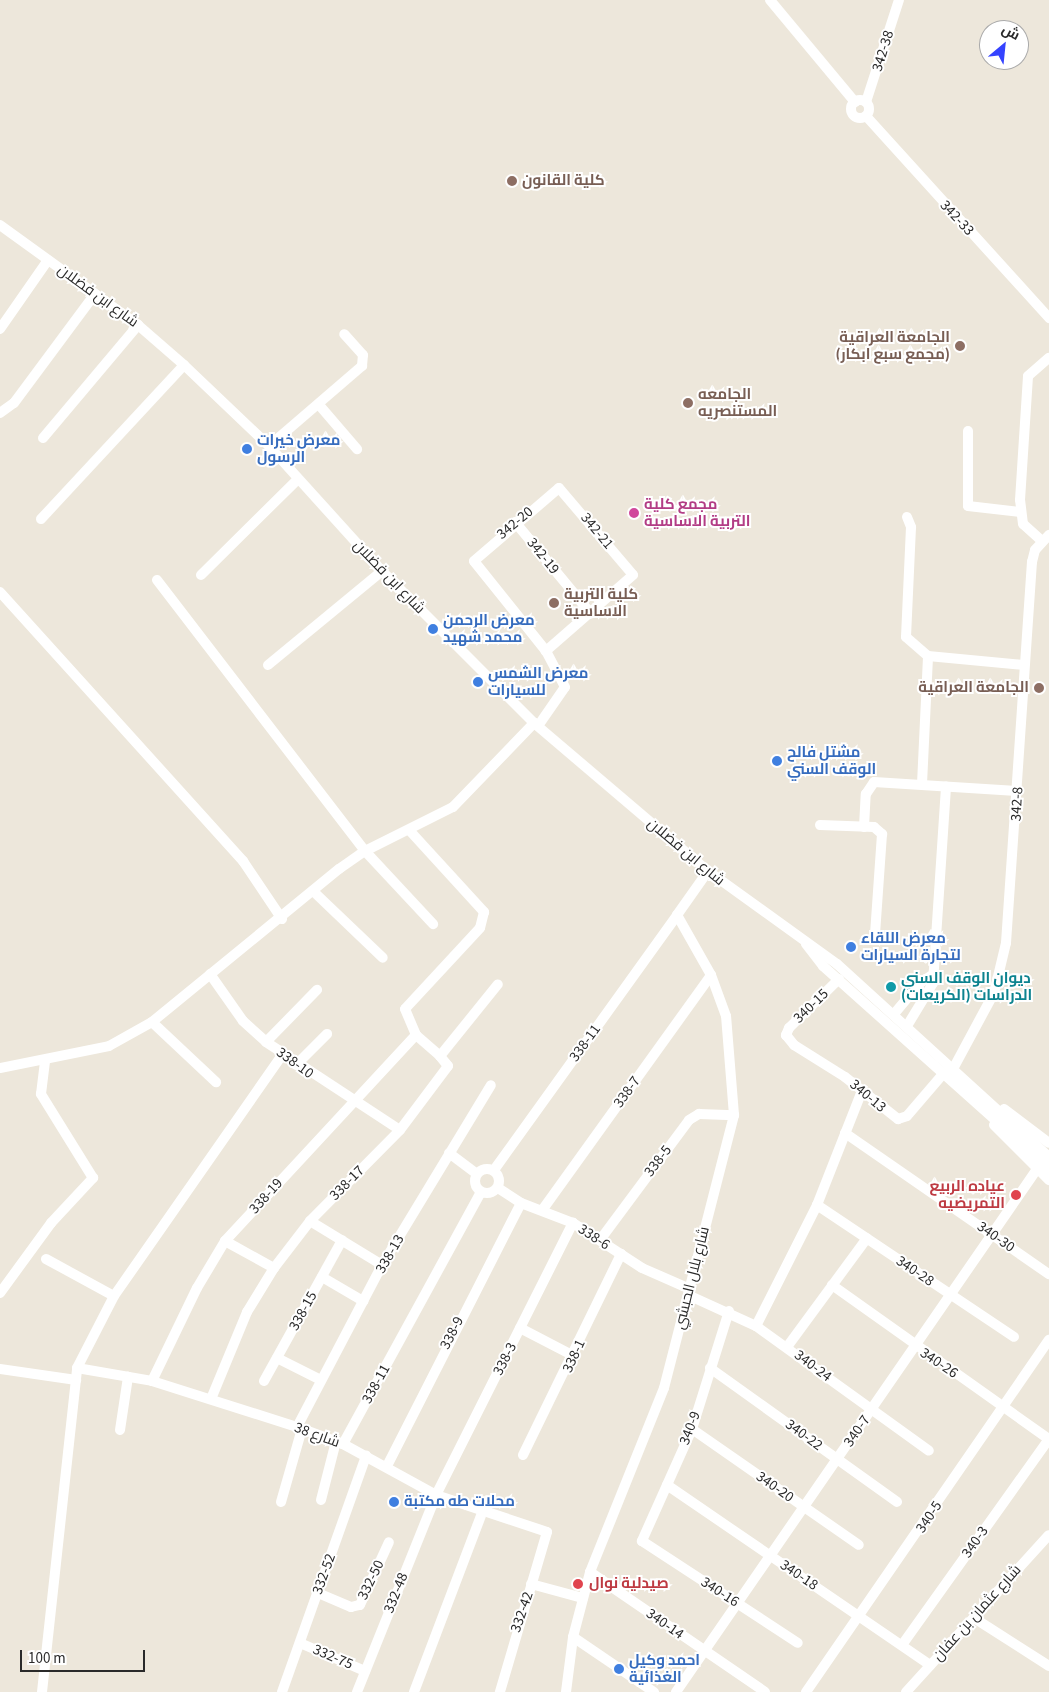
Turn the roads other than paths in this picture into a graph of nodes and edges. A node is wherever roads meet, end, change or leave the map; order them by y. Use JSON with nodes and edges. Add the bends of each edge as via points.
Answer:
{"nodes":[{"id":1,"x":770,"y":0,"type":"edge"},
{"id":2,"x":899,"y":0,"type":"edge"},
{"id":3,"x":855,"y":102,"type":"junction"},
{"id":4,"x":866,"y":102,"type":"junction"},
{"id":5,"x":866,"y":116,"type":"junction"},
{"id":6,"x":0,"y":225,"type":"edge"},
{"id":7,"x":48,"y":260,"type":"junction"},
{"id":8,"x":95,"y":294,"type":"junction"},
{"id":9,"x":1049,"y":318,"type":"edge"},
{"id":10,"x":138,"y":325,"type":"junction"},
{"id":11,"x":0,"y":329,"type":"edge"},
{"id":12,"x":344,"y":334,"type":"dead end"},
{"id":13,"x":1049,"y":358,"type":"edge"},
{"id":14,"x":184,"y":365,"type":"junction"},
{"id":15,"x":320,"y":406,"type":"junction"},
{"id":16,"x":0,"y":413,"type":"edge"},
{"id":17,"x":968,"y":431,"type":"dead end"},
{"id":18,"x":43,"y":438,"type":"dead end"},
{"id":19,"x":269,"y":446,"type":"junction"},
{"id":20,"x":357,"y":449,"type":"dead end"},
{"id":21,"x":298,"y":479,"type":"junction"},
{"id":22,"x":559,"y":488,"type":"joint"},
{"id":23,"x":1020,"y":512,"type":"junction"},
{"id":24,"x":907,"y":517,"type":"dead end"},
{"id":25,"x":40,"y":520,"type":"dead end"},
{"id":26,"x":515,"y":522,"type":"junction"},
{"id":27,"x":1045,"y":538,"type":"edge"},
{"id":28,"x":382,"y":571,"type":"junction"},
{"id":29,"x":201,"y":575,"type":"dead end"},
{"id":30,"x":157,"y":580,"type":"dead end"},
{"id":31,"x":0,"y":592,"type":"edge"},
{"id":32,"x":591,"y":614,"type":"junction"},
{"id":33,"x":546,"y":650,"type":"junction"},
{"id":34,"x":928,"y":656,"type":"junction"},
{"id":35,"x":1024,"y":664,"type":"junction"},
{"id":36,"x":268,"y":665,"type":"dead end"},
{"id":37,"x":536,"y":724,"type":"junction"},
{"id":38,"x":922,"y":784,"type":"junction"},
{"id":39,"x":946,"y":786,"type":"junction"},
{"id":40,"x":1018,"y":791,"type":"junction"},
{"id":41,"x":820,"y":825,"type":"dead end"},
{"id":42,"x":864,"y":827,"type":"junction"},
{"id":43,"x":410,"y":831,"type":"junction"},
{"id":44,"x":365,"y":851,"type":"junction"},
{"id":45,"x":708,"y":871,"type":"junction"},
{"id":46,"x":314,"y":892,"type":"junction"},
{"id":47,"x":677,"y":915,"type":"junction"},
{"id":48,"x":282,"y":918,"type":"junction"},
{"id":49,"x":433,"y":924,"type":"dead end"},
{"id":50,"x":875,"y":933,"type":"dead end"},
{"id":51,"x":806,"y":944,"type":"junction"},
{"id":52,"x":383,"y":958,"type":"dead end"},
{"id":53,"x":210,"y":974,"type":"junction"},
{"id":54,"x":934,"y":974,"type":"junction"},
{"id":55,"x":711,"y":975,"type":"junction"},
{"id":56,"x":839,"y":979,"type":"junction"},
{"id":57,"x":498,"y":984,"type":"dead end"},
{"id":58,"x":317,"y":990,"type":"dead end"},
{"id":59,"x":894,"y":1014,"type":"junction"},
{"id":60,"x":152,"y":1022,"type":"junction"},
{"id":61,"x":907,"y":1026,"type":"junction"},
{"id":62,"x":327,"y":1034,"type":"dead end"},
{"id":63,"x":416,"y":1035,"type":"junction"},
{"id":64,"x":786,"y":1035,"type":"joint"},
{"id":65,"x":266,"y":1042,"type":"junction"},
{"id":66,"x":282,"y":1055,"type":"junction"},
{"id":67,"x":440,"y":1056,"type":"junction"},
{"id":68,"x":45,"y":1061,"type":"junction"},
{"id":69,"x":296,"y":1065,"type":"junction"},
{"id":70,"x":0,"y":1068,"type":"edge"},
{"id":71,"x":953,"y":1069,"type":"junction"},
{"id":72,"x":943,"y":1074,"type":"junction"},
{"id":73,"x":216,"y":1082,"type":"dead end"},
{"id":74,"x":492,"y":1085,"type":"dead end"},
{"id":75,"x":862,"y":1091,"type":"junction"},
{"id":76,"x":350,"y":1102,"type":"junction"},
{"id":77,"x":989,"y":1108,"type":"junction"},
{"id":78,"x":734,"y":1115,"type":"junction"},
{"id":79,"x":400,"y":1130,"type":"junction"},
{"id":80,"x":845,"y":1133,"type":"junction"},
{"id":81,"x":1019,"y":1135,"type":"junction"},
{"id":82,"x":1049,"y":1143,"type":"edge"},
{"id":83,"x":450,"y":1153,"type":"junction"},
{"id":84,"x":1049,"y":1157,"type":"edge"},
{"id":85,"x":1049,"y":1168,"type":"edge"},
{"id":86,"x":1037,"y":1169,"type":"junction"},
{"id":87,"x":494,"y":1170,"type":"junction"},
{"id":88,"x":477,"y":1174,"type":"junction"},
{"id":89,"x":1049,"y":1180,"type":"edge"},
{"id":90,"x":498,"y":1188,"type":"junction"},
{"id":91,"x":481,"y":1192,"type":"junction"},
{"id":92,"x":521,"y":1203,"type":"junction"},
{"id":93,"x":817,"y":1204,"type":"junction"},
{"id":94,"x":543,"y":1208,"type":"junction"},
{"id":95,"x":310,"y":1220,"type":"junction"},
{"id":96,"x":573,"y":1223,"type":"junction"},
{"id":97,"x":993,"y":1235,"type":"junction"},
{"id":98,"x":867,"y":1238,"type":"junction"},
{"id":99,"x":342,"y":1240,"type":"junction"},
{"id":100,"x":600,"y":1240,"type":"junction"},
{"id":101,"x":225,"y":1241,"type":"junction"},
{"id":102,"x":621,"y":1254,"type":"junction"},
{"id":103,"x":46,"y":1259,"type":"dead end"},
{"id":104,"x":382,"y":1265,"type":"junction"},
{"id":105,"x":274,"y":1268,"type":"junction"},
{"id":106,"x":1049,"y":1274,"type":"edge"},
{"id":107,"x":322,"y":1277,"type":"junction"},
{"id":108,"x":832,"y":1285,"type":"junction"},
{"id":109,"x":689,"y":1292,"type":"junction"},
{"id":110,"x":0,"y":1293,"type":"edge"},
{"id":111,"x":951,"y":1295,"type":"junction"},
{"id":112,"x":114,"y":1296,"type":"junction"},
{"id":113,"x":363,"y":1301,"type":"junction"},
{"id":114,"x":729,"y":1311,"type":"junction"},
{"id":115,"x":756,"y":1326,"type":"junction"},
{"id":116,"x":520,"y":1328,"type":"junction"},
{"id":117,"x":1014,"y":1337,"type":"dead end"},
{"id":118,"x":1049,"y":1340,"type":"edge"},
{"id":119,"x":787,"y":1347,"type":"junction"},
{"id":120,"x":915,"y":1347,"type":"junction"},
{"id":121,"x":574,"y":1356,"type":"junction"},
{"id":122,"x":277,"y":1358,"type":"junction"},
{"id":123,"x":77,"y":1368,"type":"junction"},
{"id":124,"x":710,"y":1368,"type":"junction"},
{"id":125,"x":0,"y":1369,"type":"edge"},
{"id":126,"x":128,"y":1377,"type":"junction"},
{"id":127,"x":76,"y":1380,"type":"junction"},
{"id":128,"x":321,"y":1380,"type":"junction"},
{"id":129,"x":152,"y":1381,"type":"junction"},
{"id":130,"x":264,"y":1381,"type":"dead end"},
{"id":131,"x":211,"y":1399,"type":"junction"},
{"id":132,"x":1004,"y":1408,"type":"junction"},
{"id":133,"x":871,"y":1410,"type":"junction"},
{"id":134,"x":299,"y":1428,"type":"junction"},
{"id":135,"x":692,"y":1429,"type":"junction"},
{"id":136,"x":120,"y":1430,"type":"dead end"},
{"id":137,"x":1049,"y":1439,"type":"edge"},
{"id":138,"x":339,"y":1442,"type":"junction"},
{"id":139,"x":929,"y":1451,"type":"dead end"},
{"id":140,"x":523,"y":1455,"type":"dead end"},
{"id":141,"x":366,"y":1456,"type":"junction"},
{"id":142,"x":837,"y":1459,"type":"junction"},
{"id":143,"x":387,"y":1466,"type":"junction"},
{"id":144,"x":666,"y":1485,"type":"junction"},
{"id":145,"x":436,"y":1495,"type":"junction"},
{"id":146,"x":321,"y":1500,"type":"dead end"},
{"id":147,"x":281,"y":1502,"type":"dead end"},
{"id":148,"x":897,"y":1502,"type":"dead end"},
{"id":149,"x":804,"y":1507,"type":"junction"},
{"id":150,"x":483,"y":1510,"type":"junction"},
{"id":151,"x":547,"y":1532,"type":"joint"},
{"id":152,"x":1049,"y":1535,"type":"edge"},
{"id":153,"x":390,"y":1542,"type":"dead end"},
{"id":154,"x":642,"y":1542,"type":"joint"},
{"id":155,"x":859,"y":1545,"type":"dead end"},
{"id":156,"x":770,"y":1556,"type":"junction"},
{"id":157,"x":590,"y":1572,"type":"junction"},
{"id":158,"x":531,"y":1584,"type":"junction"},
{"id":159,"x":318,"y":1594,"type":"junction"},
{"id":160,"x":583,"y":1598,"type":"junction"},
{"id":161,"x":738,"y":1603,"type":"junction"},
{"id":162,"x":861,"y":1618,"type":"junction"},
{"id":163,"x":974,"y":1618,"type":"junction"},
{"id":164,"x":572,"y":1637,"type":"junction"},
{"id":165,"x":798,"y":1643,"type":"dead end"},
{"id":166,"x":300,"y":1644,"type":"junction"},
{"id":167,"x":902,"y":1645,"type":"junction"},
{"id":168,"x":704,"y":1651,"type":"junction"},
{"id":169,"x":930,"y":1665,"type":"junction"},
{"id":170,"x":1049,"y":1666,"type":"edge"},
{"id":171,"x":365,"y":1671,"type":"junction"},
{"id":172,"x":810,"y":1691,"type":"edge"},
{"id":173,"x":42,"y":1692,"type":"edge"},
{"id":174,"x":282,"y":1692,"type":"edge"},
{"id":175,"x":357,"y":1692,"type":"edge"},
{"id":176,"x":414,"y":1692,"type":"edge"},
{"id":177,"x":500,"y":1692,"type":"edge"},
{"id":178,"x":566,"y":1692,"type":"edge"},
{"id":179,"x":654,"y":1692,"type":"edge"},
{"id":180,"x":676,"y":1692,"type":"edge"},
{"id":181,"x":765,"y":1692,"type":"edge"},
{"id":182,"x":906,"y":1692,"type":"edge"}],
"edges":[{"from":1,"to":3,"type":"street"},
{"from":2,"to":4,"type":"street","name":"342-38"},
{"from":3,"to":4,"type":"street"},
{"from":3,"to":5,"type":"street","name":"342-33","via":[[853,115]]},
{"from":4,"to":5,"type":"street","name":"342-38"},
{"from":5,"to":9,"type":"street","name":"342-33"},
{"from":6,"to":7,"type":"street","name":"شارع ابن فضلان"},
{"from":7,"to":8,"type":"street","name":"شارع ابن فضلان"},
{"from":7,"to":11,"type":"street"},
{"from":8,"to":10,"type":"street","name":"شارع ابن فضلان"},
{"from":8,"to":16,"type":"street","via":[[19,396]]},
{"from":10,"to":14,"type":"street","name":"شارع ابن فضلان"},
{"from":10,"to":18,"type":"street"},
{"from":12,"to":15,"type":"street","via":[[364,362]]},
{"from":13,"to":23,"type":"street","via":[[1028,376]]},
{"from":14,"to":19,"type":"street","name":"شارع ابن فضلان"},
{"from":14,"to":25,"type":"street"},
{"from":15,"to":19,"type":"street"},
{"from":15,"to":20,"type":"street"},
{"from":17,"to":23,"type":"street","via":[[968,506]]},
{"from":19,"to":21,"type":"street","name":"شارع ابن فضلان"},
{"from":21,"to":28,"type":"street","name":"شارع ابن فضلان"},
{"from":21,"to":29,"type":"street"},
{"from":22,"to":26,"type":"street","name":"342-20"},
{"from":22,"to":32,"type":"street","name":"342-21","via":[[633,575]]},
{"from":23,"to":27,"type":"street","via":[[1023,524]]},
{"from":24,"to":34,"type":"street","via":[[911,527],[904,634]]},
{"from":26,"to":32,"type":"street","name":"342-19"},
{"from":26,"to":33,"type":"street","name":"342-20","via":[[474,561]]},
{"from":27,"to":35,"type":"street","name":"342-8","via":[[1033,556]]},
{"from":28,"to":36,"type":"street"},
{"from":28,"to":37,"type":"street","name":"شارع ابن فضلان"},
{"from":30,"to":44,"type":"street"},
{"from":31,"to":48,"type":"street","via":[[243,861]]},
{"from":32,"to":33,"type":"street"},
{"from":33,"to":37,"type":"street","via":[[565,687]]},
{"from":34,"to":35,"type":"street"},
{"from":34,"to":38,"type":"street"},
{"from":35,"to":40,"type":"street","name":"342-8"},
{"from":37,"to":43,"type":"street","via":[[453,807]]},
{"from":37,"to":45,"type":"street","name":"شارع ابن فضلان"},
{"from":38,"to":39,"type":"street"},
{"from":38,"to":42,"type":"street","via":[[874,782],[866,794]]},
{"from":39,"to":40,"type":"street"},
{"from":39,"to":54,"type":"street"},
{"from":40,"to":71,"type":"street","name":"342-8","via":[[1003,963],[994,993]]},
{"from":41,"to":42,"type":"street"},
{"from":42,"to":50,"type":"street","via":[[874,827],[882,834]]},
{"from":43,"to":44,"type":"street"},
{"from":43,"to":63,"type":"street","via":[[479,903],[484,919],[405,1009]]},
{"from":44,"to":46,"type":"street"},
{"from":44,"to":49,"type":"street"},
{"from":45,"to":47,"type":"street"},
{"from":45,"to":51,"type":"street","name":"شارع ابن فضلان"},
{"from":46,"to":48,"type":"street"},
{"from":46,"to":52,"type":"street"},
{"from":47,"to":55,"type":"street","name":"شارع بلال الحبشي"},
{"from":47,"to":87,"type":"street","name":"338-11"},
{"from":48,"to":53,"type":"street"},
{"from":51,"to":56,"type":"street","name":"شارع ابن فضلان"},
{"from":51,"to":59,"type":"street","name":"شارع ابن فضلان","via":[[831,959]]},
{"from":53,"to":60,"type":"street"},
{"from":53,"to":65,"type":"street","name":"338-10","via":[[243,1021]]},
{"from":54,"to":59,"type":"street","via":[[920,983]]},
{"from":54,"to":61,"type":"street","via":[[928,998]]},
{"from":55,"to":78,"type":"street","name":"شارع بلال الحبشي","via":[[726,1016]]},
{"from":55,"to":94,"type":"street","name":"338-7"},
{"from":56,"to":64,"type":"street","name":"340-15"},
{"from":56,"to":72,"type":"street","name":"شارع ابن فضلان"},
{"from":57,"to":67,"type":"street"},
{"from":58,"to":65,"type":"street"},
{"from":59,"to":61,"type":"street","name":"شارع ابن فضلان"},
{"from":60,"to":68,"type":"street","via":[[109,1046]]},
{"from":60,"to":73,"type":"street"},
{"from":61,"to":71,"type":"street","name":"شارع ابن فضلان"},
{"from":62,"to":69,"type":"street"},
{"from":63,"to":67,"type":"street"},
{"from":63,"to":76,"type":"street","name":"338-19"},
{"from":64,"to":75,"type":"street","name":"340-13"},
{"from":65,"to":66,"type":"street","name":"338-10"},
{"from":66,"to":69,"type":"street","name":"338-10"},
{"from":66,"to":112,"type":"street"},
{"from":67,"to":79,"type":"street","name":"338-17","via":[[448,1066]]},
{"from":68,"to":70,"type":"street"},
{"from":68,"to":110,"type":"street","via":[[41,1094],[93,1178],[52,1223]]},
{"from":69,"to":76,"type":"street","name":"338-10"},
{"from":71,"to":77,"type":"street","name":"شارع ابن فضلان"},
{"from":72,"to":75,"type":"street","name":"340-13","via":[[902,1118]]},
{"from":72,"to":77,"type":"street","name":"شارع ابن فضلان"},
{"from":74,"to":83,"type":"street","name":"338-13"},
{"from":75,"to":80,"type":"street"},
{"from":76,"to":79,"type":"street","name":"338-10"},
{"from":76,"to":101,"type":"street","name":"338-19"},
{"from":77,"to":81,"type":"street","name":"شارع ابن فضلان"},
{"from":77,"to":82,"type":"street","via":[[1017,1117]]},
{"from":77,"to":86,"type":"street","via":[[1002,1136]]},
{"from":78,"to":100,"type":"street","name":"338-5","via":[[699,1114],[689,1120]]},
{"from":78,"to":109,"type":"street","name":"شارع بلال الحبشي"},
{"from":79,"to":95,"type":"street","name":"338-17"},
{"from":80,"to":93,"type":"street"},
{"from":80,"to":97,"type":"street","name":"340-30"},
{"from":81,"to":84,"type":"street"},
{"from":81,"to":85,"type":"street"},
{"from":83,"to":88,"type":"street"},
{"from":83,"to":104,"type":"street","name":"338-13"},
{"from":86,"to":89,"type":"street"},
{"from":86,"to":97,"type":"street","name":"340-7"},
{"from":87,"to":88,"type":"street"},
{"from":87,"to":90,"type":"street","via":[[499,1176]]},
{"from":88,"to":91,"type":"street","via":[[475,1181]]},
{"from":90,"to":91,"type":"street","via":[[492,1193]]},
{"from":90,"to":92,"type":"street","name":"338-6"},
{"from":91,"to":138,"type":"street","name":"338-11"},
{"from":92,"to":94,"type":"street","name":"338-6"},
{"from":92,"to":143,"type":"street","name":"338-9"},
{"from":93,"to":98,"type":"street","name":"340-28"},
{"from":93,"to":115,"type":"street"},
{"from":94,"to":96,"type":"street","name":"338-6"},
{"from":95,"to":99,"type":"street"},
{"from":95,"to":105,"type":"street","name":"338-17"},
{"from":96,"to":100,"type":"street","name":"338-6"},
{"from":96,"to":116,"type":"street","name":"338-3"},
{"from":97,"to":106,"type":"street","name":"340-30"},
{"from":97,"to":111,"type":"street","name":"340-7"},
{"from":98,"to":108,"type":"street"},
{"from":98,"to":111,"type":"street","name":"340-28"},
{"from":99,"to":104,"type":"street"},
{"from":99,"to":107,"type":"street","name":"338-15"},
{"from":100,"to":102,"type":"street","name":"338-6"},
{"from":101,"to":105,"type":"street"},
{"from":101,"to":129,"type":"street","name":"338-19","via":[[196,1288]]},
{"from":102,"to":109,"type":"street","name":"338-6"},
{"from":102,"to":121,"type":"street","name":"338-1"},
{"from":103,"to":112,"type":"street"},
{"from":104,"to":113,"type":"street","name":"338-13"},
{"from":105,"to":131,"type":"street","name":"338-17","via":[[247,1312]]},
{"from":107,"to":113,"type":"street"},
{"from":107,"to":122,"type":"street","name":"338-15"},
{"from":108,"to":119,"type":"street"},
{"from":108,"to":120,"type":"street","name":"340-26"},
{"from":109,"to":114,"type":"street","name":"340-24"},
{"from":109,"to":157,"type":"street","name":"شارع بلال الحبشي","via":[[664,1388]]},
{"from":111,"to":117,"type":"street","name":"340-28"},
{"from":111,"to":120,"type":"street","name":"340-7"},
{"from":112,"to":123,"type":"street"},
{"from":113,"to":128,"type":"street","name":"338-13"},
{"from":114,"to":115,"type":"street","name":"340-24"},
{"from":114,"to":124,"type":"street","name":"340-9"},
{"from":115,"to":119,"type":"street","name":"340-24"},
{"from":116,"to":121,"type":"street"},
{"from":116,"to":145,"type":"street","name":"338-3"},
{"from":118,"to":132,"type":"street","name":"340-5"},
{"from":119,"to":133,"type":"street","name":"340-24"},
{"from":120,"to":132,"type":"street","name":"340-26"},
{"from":120,"to":133,"type":"street","name":"340-7"},
{"from":121,"to":140,"type":"street","name":"338-1"},
{"from":122,"to":128,"type":"street"},
{"from":122,"to":130,"type":"street","name":"338-15"},
{"from":123,"to":126,"type":"street","name":"شارع 38"},
{"from":123,"to":127,"type":"street"},
{"from":124,"to":135,"type":"street","name":"340-9"},
{"from":124,"to":142,"type":"street","name":"340-22"},
{"from":125,"to":127,"type":"street"},
{"from":126,"to":129,"type":"street","name":"شارع 38"},
{"from":126,"to":136,"type":"street"},
{"from":127,"to":173,"type":"street"},
{"from":128,"to":134,"type":"street","name":"338-13"},
{"from":129,"to":131,"type":"street","name":"شارع 38"},
{"from":131,"to":134,"type":"street","name":"شارع 38"},
{"from":132,"to":137,"type":"street","name":"340-26"},
{"from":132,"to":162,"type":"street","name":"340-5"},
{"from":133,"to":139,"type":"street","name":"340-24"},
{"from":133,"to":142,"type":"street","name":"340-7"},
{"from":134,"to":138,"type":"street","name":"شارع 38"},
{"from":134,"to":147,"type":"street","name":"338-13"},
{"from":135,"to":144,"type":"street","name":"340-9"},
{"from":135,"to":149,"type":"street","name":"340-20"},
{"from":137,"to":167,"type":"street","name":"340-3"},
{"from":138,"to":141,"type":"street","name":"شارع 38"},
{"from":138,"to":146,"type":"street","name":"338-11"},
{"from":141,"to":143,"type":"street","name":"شارع 38"},
{"from":141,"to":159,"type":"street","name":"332-52"},
{"from":142,"to":148,"type":"street","name":"340-22"},
{"from":142,"to":149,"type":"street","name":"340-7"},
{"from":143,"to":145,"type":"street","name":"شارع 38"},
{"from":144,"to":154,"type":"street","name":"340-9"},
{"from":144,"to":156,"type":"street","name":"340-18"},
{"from":145,"to":150,"type":"street","name":"شارع 38"},
{"from":145,"to":171,"type":"street","name":"332-48"},
{"from":149,"to":155,"type":"street","name":"340-20"},
{"from":149,"to":156,"type":"street","name":"340-7"},
{"from":150,"to":151,"type":"street","name":"شارع 38"},
{"from":150,"to":176,"type":"street"},
{"from":151,"to":158,"type":"street","name":"332-42"},
{"from":152,"to":163,"type":"street","name":"شارع عثمان بن عفان"},
{"from":153,"to":159,"type":"street","name":"332-50","via":[[360,1605],[351,1607]]},
{"from":154,"to":161,"type":"street","name":"340-16"},
{"from":156,"to":161,"type":"street","name":"340-7"},
{"from":156,"to":162,"type":"street","name":"340-18"},
{"from":157,"to":160,"type":"street","name":"شارع بلال الحبشي"},
{"from":157,"to":168,"type":"street","name":"340-14"},
{"from":158,"to":160,"type":"street"},
{"from":158,"to":177,"type":"street","name":"332-42"},
{"from":159,"to":166,"type":"street","name":"332-52"},
{"from":160,"to":164,"type":"street","name":"شارع بلال الحبشي"},
{"from":161,"to":165,"type":"street","name":"340-16"},
{"from":161,"to":168,"type":"street","name":"340-7"},
{"from":162,"to":167,"type":"street","name":"340-18"},
{"from":162,"to":172,"type":"street","name":"340-5"},
{"from":163,"to":169,"type":"street","name":"شارع عثمان بن عفان"},
{"from":163,"to":170,"type":"street"},
{"from":164,"to":178,"type":"street","name":"شارع بلال الحبشي"},
{"from":164,"to":179,"type":"street"},
{"from":166,"to":171,"type":"street","name":"332-75"},
{"from":166,"to":174,"type":"street","name":"332-52"},
{"from":167,"to":169,"type":"street","name":"340-18"},
{"from":168,"to":180,"type":"street","name":"340-7"},
{"from":168,"to":181,"type":"street","name":"340-14"},
{"from":169,"to":182,"type":"street","name":"شارع عثمان بن عفان"},
{"from":171,"to":175,"type":"street","name":"332-48"}]}
